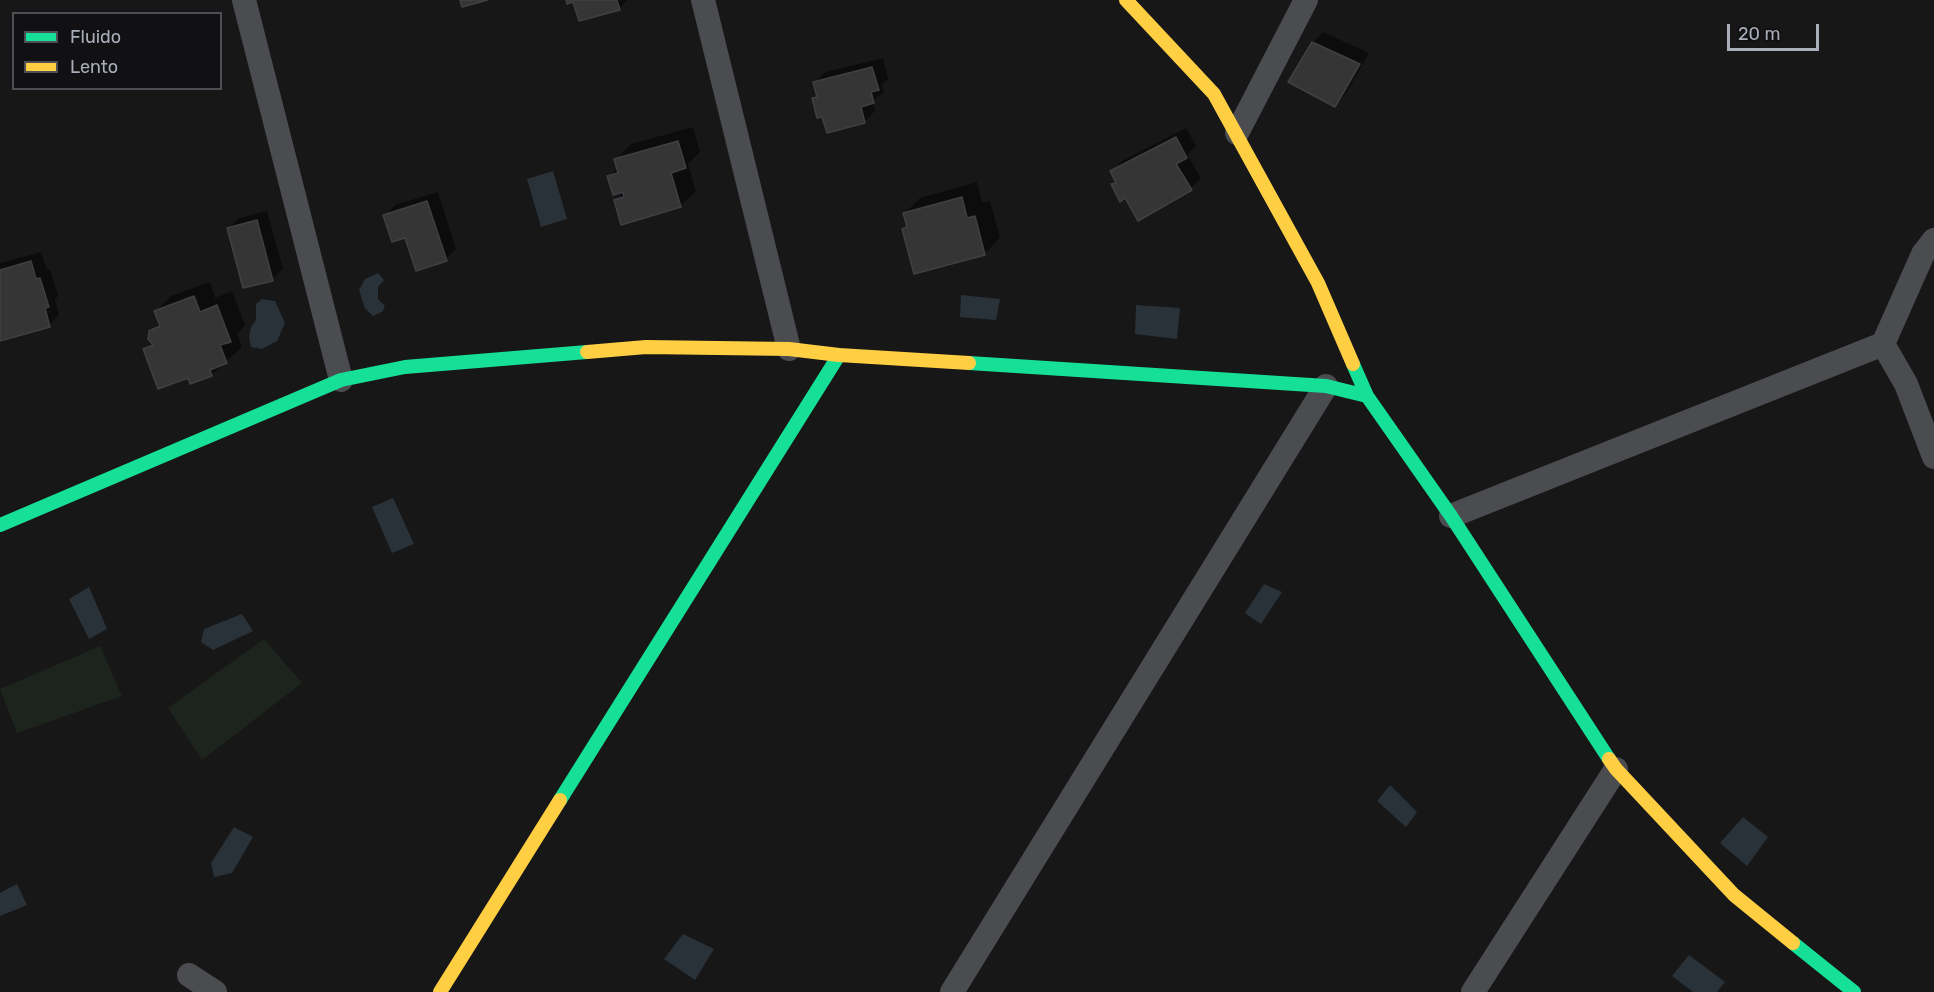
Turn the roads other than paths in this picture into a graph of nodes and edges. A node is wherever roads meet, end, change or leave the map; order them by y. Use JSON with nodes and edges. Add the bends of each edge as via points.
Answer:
{"nodes":[{"id":1,"x":244,"y":0,"type":"edge"},
{"id":2,"x":703,"y":0,"type":"edge"},
{"id":3,"x":1126,"y":0,"type":"edge"},
{"id":4,"x":1306,"y":0,"type":"edge"},
{"id":5,"x":1237,"y":133,"type":"junction"},
{"id":6,"x":1934,"y":240,"type":"edge"},
{"id":7,"x":1884,"y":344,"type":"junction"},
{"id":8,"x":789,"y":349,"type":"junction"},
{"id":9,"x":839,"y":355,"type":"junction"},
{"id":10,"x":341,"y":380,"type":"junction"},
{"id":11,"x":1326,"y":386,"type":"junction"},
{"id":12,"x":1366,"y":396,"type":"junction"},
{"id":13,"x":1934,"y":458,"type":"edge"},
{"id":14,"x":1451,"y":516,"type":"junction"},
{"id":15,"x":0,"y":525,"type":"edge"},
{"id":16,"x":1616,"y":769,"type":"junction"},
{"id":17,"x":189,"y":975,"type":"dead end"},
{"id":18,"x":215,"y":992,"type":"edge"},
{"id":19,"x":440,"y":992,"type":"edge"},
{"id":20,"x":952,"y":992,"type":"edge"},
{"id":21,"x":1473,"y":992,"type":"edge"},
{"id":22,"x":1854,"y":992,"type":"edge"}],
"edges":[{"from":1,"to":10,"type":"street"},
{"from":2,"to":8,"type":"street"},
{"from":3,"to":5,"type":"street","via":[[1208,87]]},
{"from":4,"to":5,"type":"street"},
{"from":5,"to":12,"type":"street","via":[[1318,283]]},
{"from":6,"to":7,"type":"street","via":[[1923,254]]},
{"from":7,"to":13,"type":"street","via":[[1906,384]]},
{"from":7,"to":14,"type":"street"},
{"from":8,"to":9,"type":"street"},
{"from":8,"to":10,"type":"street","via":[[646,347],[405,367]]},
{"from":9,"to":11,"type":"street"},
{"from":9,"to":19,"type":"street"},
{"from":10,"to":15,"type":"street"},
{"from":11,"to":12,"type":"street"},
{"from":11,"to":20,"type":"street"},
{"from":12,"to":14,"type":"street"},
{"from":14,"to":16,"type":"street"},
{"from":16,"to":21,"type":"street"},
{"from":16,"to":22,"type":"street","via":[[1734,895]]},
{"from":17,"to":18,"type":"street"}]}
